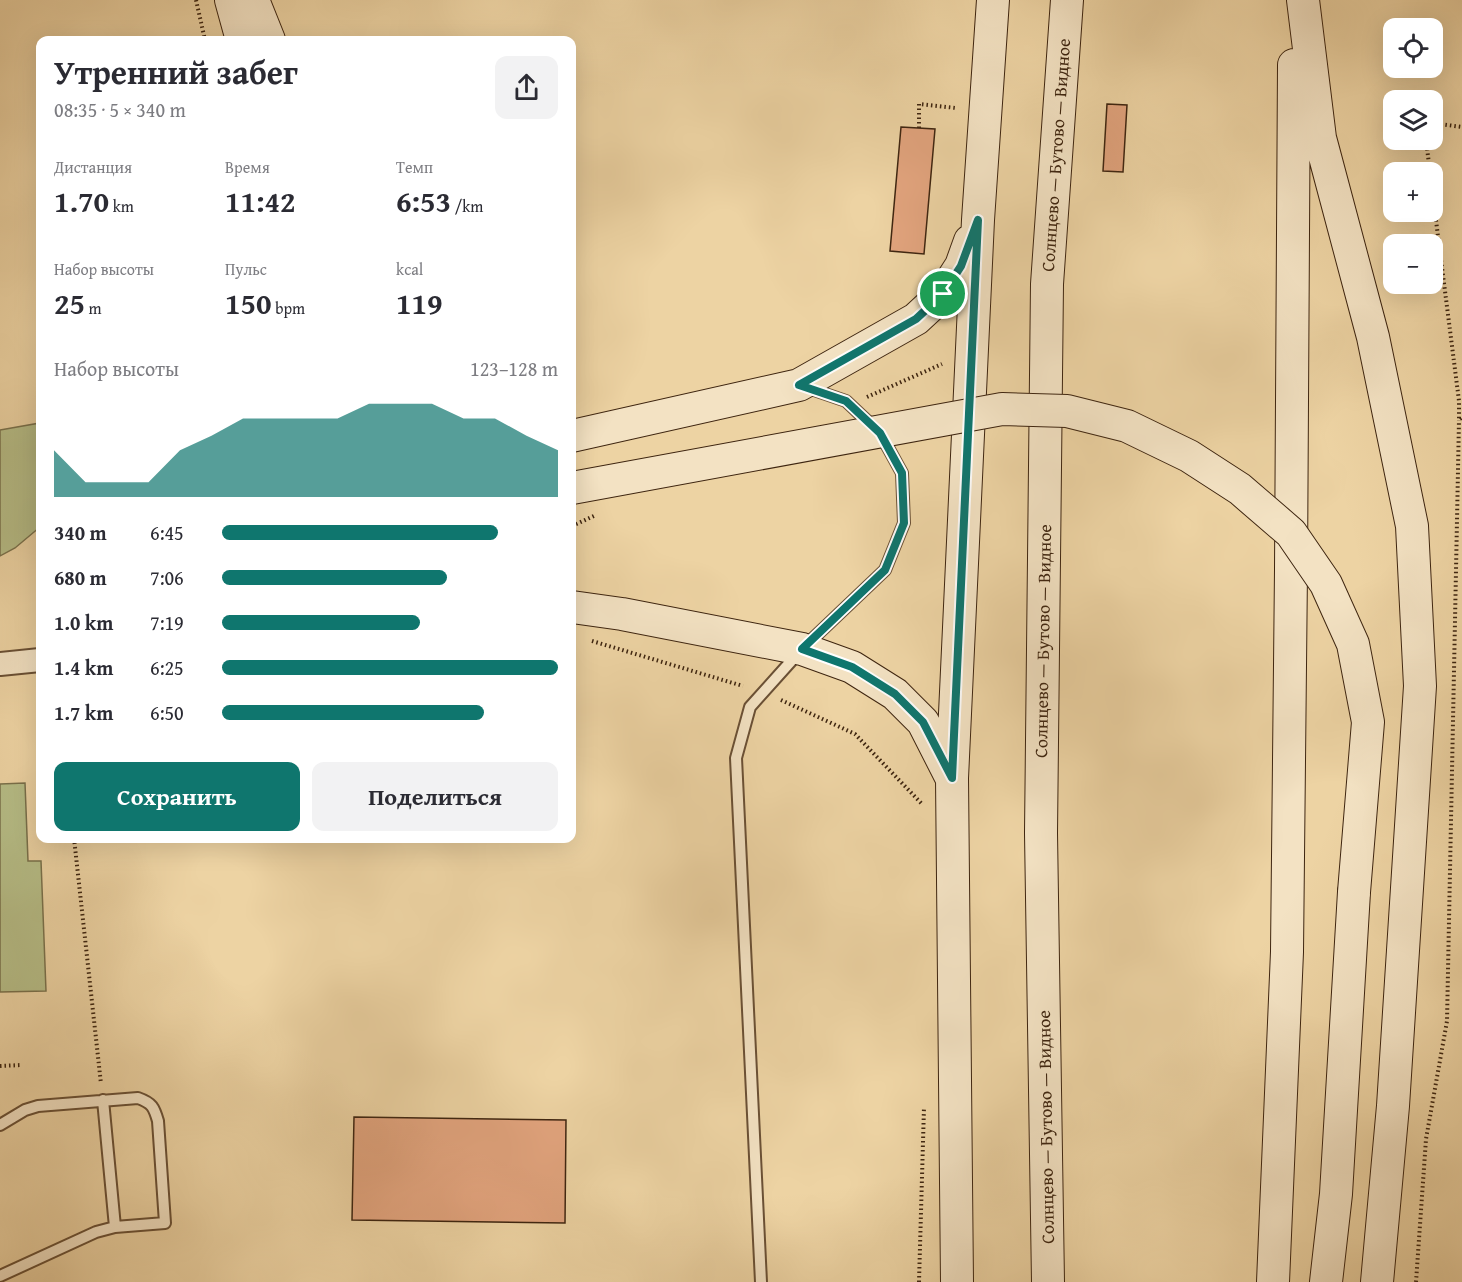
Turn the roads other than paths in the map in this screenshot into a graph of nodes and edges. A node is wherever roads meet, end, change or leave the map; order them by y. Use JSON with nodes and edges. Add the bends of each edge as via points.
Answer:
{"nodes":[{"id":1,"x":993,"y":0,"type":"edge"},
{"id":2,"x":1067,"y":0,"type":"edge"},
{"id":3,"x":1294,"y":0,"type":"edge"},
{"id":4,"x":1303,"y":0,"type":"edge"},
{"id":5,"x":239,"y":2,"type":"edge"},
{"id":6,"x":236,"y":36,"type":"edge"},
{"id":7,"x":242,"y":36,"type":"edge"},
{"id":8,"x":266,"y":36,"type":"edge"},
{"id":9,"x":978,"y":220,"type":"junction"},
{"id":10,"x":799,"y":385,"type":"junction"},
{"id":11,"x":576,"y":435,"type":"edge"},
{"id":12,"x":576,"y":487,"type":"edge"},
{"id":13,"x":576,"y":608,"type":"edge"},
{"id":14,"x":802,"y":649,"type":"junction"},
{"id":15,"x":36,"y":660,"type":"edge"},
{"id":16,"x":0,"y":664,"type":"edge"},
{"id":17,"x":952,"y":778,"type":"junction"},
{"id":18,"x":103,"y":1100,"type":"junction"},
{"id":19,"x":0,"y":1125,"type":"edge"},
{"id":20,"x":1336,"y":1194,"type":"junction"},
{"id":21,"x":115,"y":1227,"type":"junction"},
{"id":22,"x":0,"y":1276,"type":"edge"},
{"id":23,"x":761,"y":1282,"type":"edge"},
{"id":24,"x":957,"y":1282,"type":"edge"},
{"id":25,"x":1048,"y":1282,"type":"edge"},
{"id":26,"x":1273,"y":1282,"type":"edge"},
{"id":27,"x":1326,"y":1282,"type":"edge"},
{"id":28,"x":1338,"y":1282,"type":"edge"},
{"id":29,"x":1377,"y":1282,"type":"edge"}],
"edges":[{"from":1,"to":9,"type":"main road"},
{"from":2,"to":25,"type":"main road","name":"Солнцево — Бутово — Видное","via":[[1047,284],[1041,834]]},
{"from":3,"to":26,"type":"main road","via":[[1287,952]]},
{"from":4,"to":29,"type":"main road","via":[[1320,138],[1373,337],[1412,526],[1420,686],[1394,1094]]},
{"from":5,"to":6,"type":"main road"},
{"from":5,"to":7,"type":"main road"},
{"from":5,"to":8,"type":"main road"},
{"from":9,"to":10,"type":"main road","via":[[961,266],[943,294],[916,319]]},
{"from":9,"to":17,"type":"main road"},
{"from":10,"to":11,"type":"main road"},
{"from":10,"to":14,"type":"lane","via":[[846,401],[880,433],[902,473],[904,523],[885,570]]},
{"from":12,"to":20,"type":"main road","bridge":true,"via":[[1002,409],[1066,411],[1127,426],[1189,456],[1240,489],[1291,533],[1326,584],[1353,644],[1368,722]]},
{"from":13,"to":14,"type":"main road"},
{"from":14,"to":17,"type":"main road","via":[[852,667],[895,694],[923,722]]},
{"from":14,"to":23,"type":"lane","via":[[750,707],[736,758]]},
{"from":15,"to":16,"type":"street"},
{"from":17,"to":24,"type":"main road"},
{"from":18,"to":19,"type":"lane","via":[[38,1106]]},
{"from":18,"to":21,"type":"lane"},
{"from":18,"to":21,"type":"lane","via":[[146,1101],[154,1108],[158,1121],[165,1223]]},
{"from":20,"to":27,"type":"main road"},
{"from":20,"to":28,"type":"main road"},
{"from":21,"to":22,"type":"lane","via":[[87,1235]]}]}
